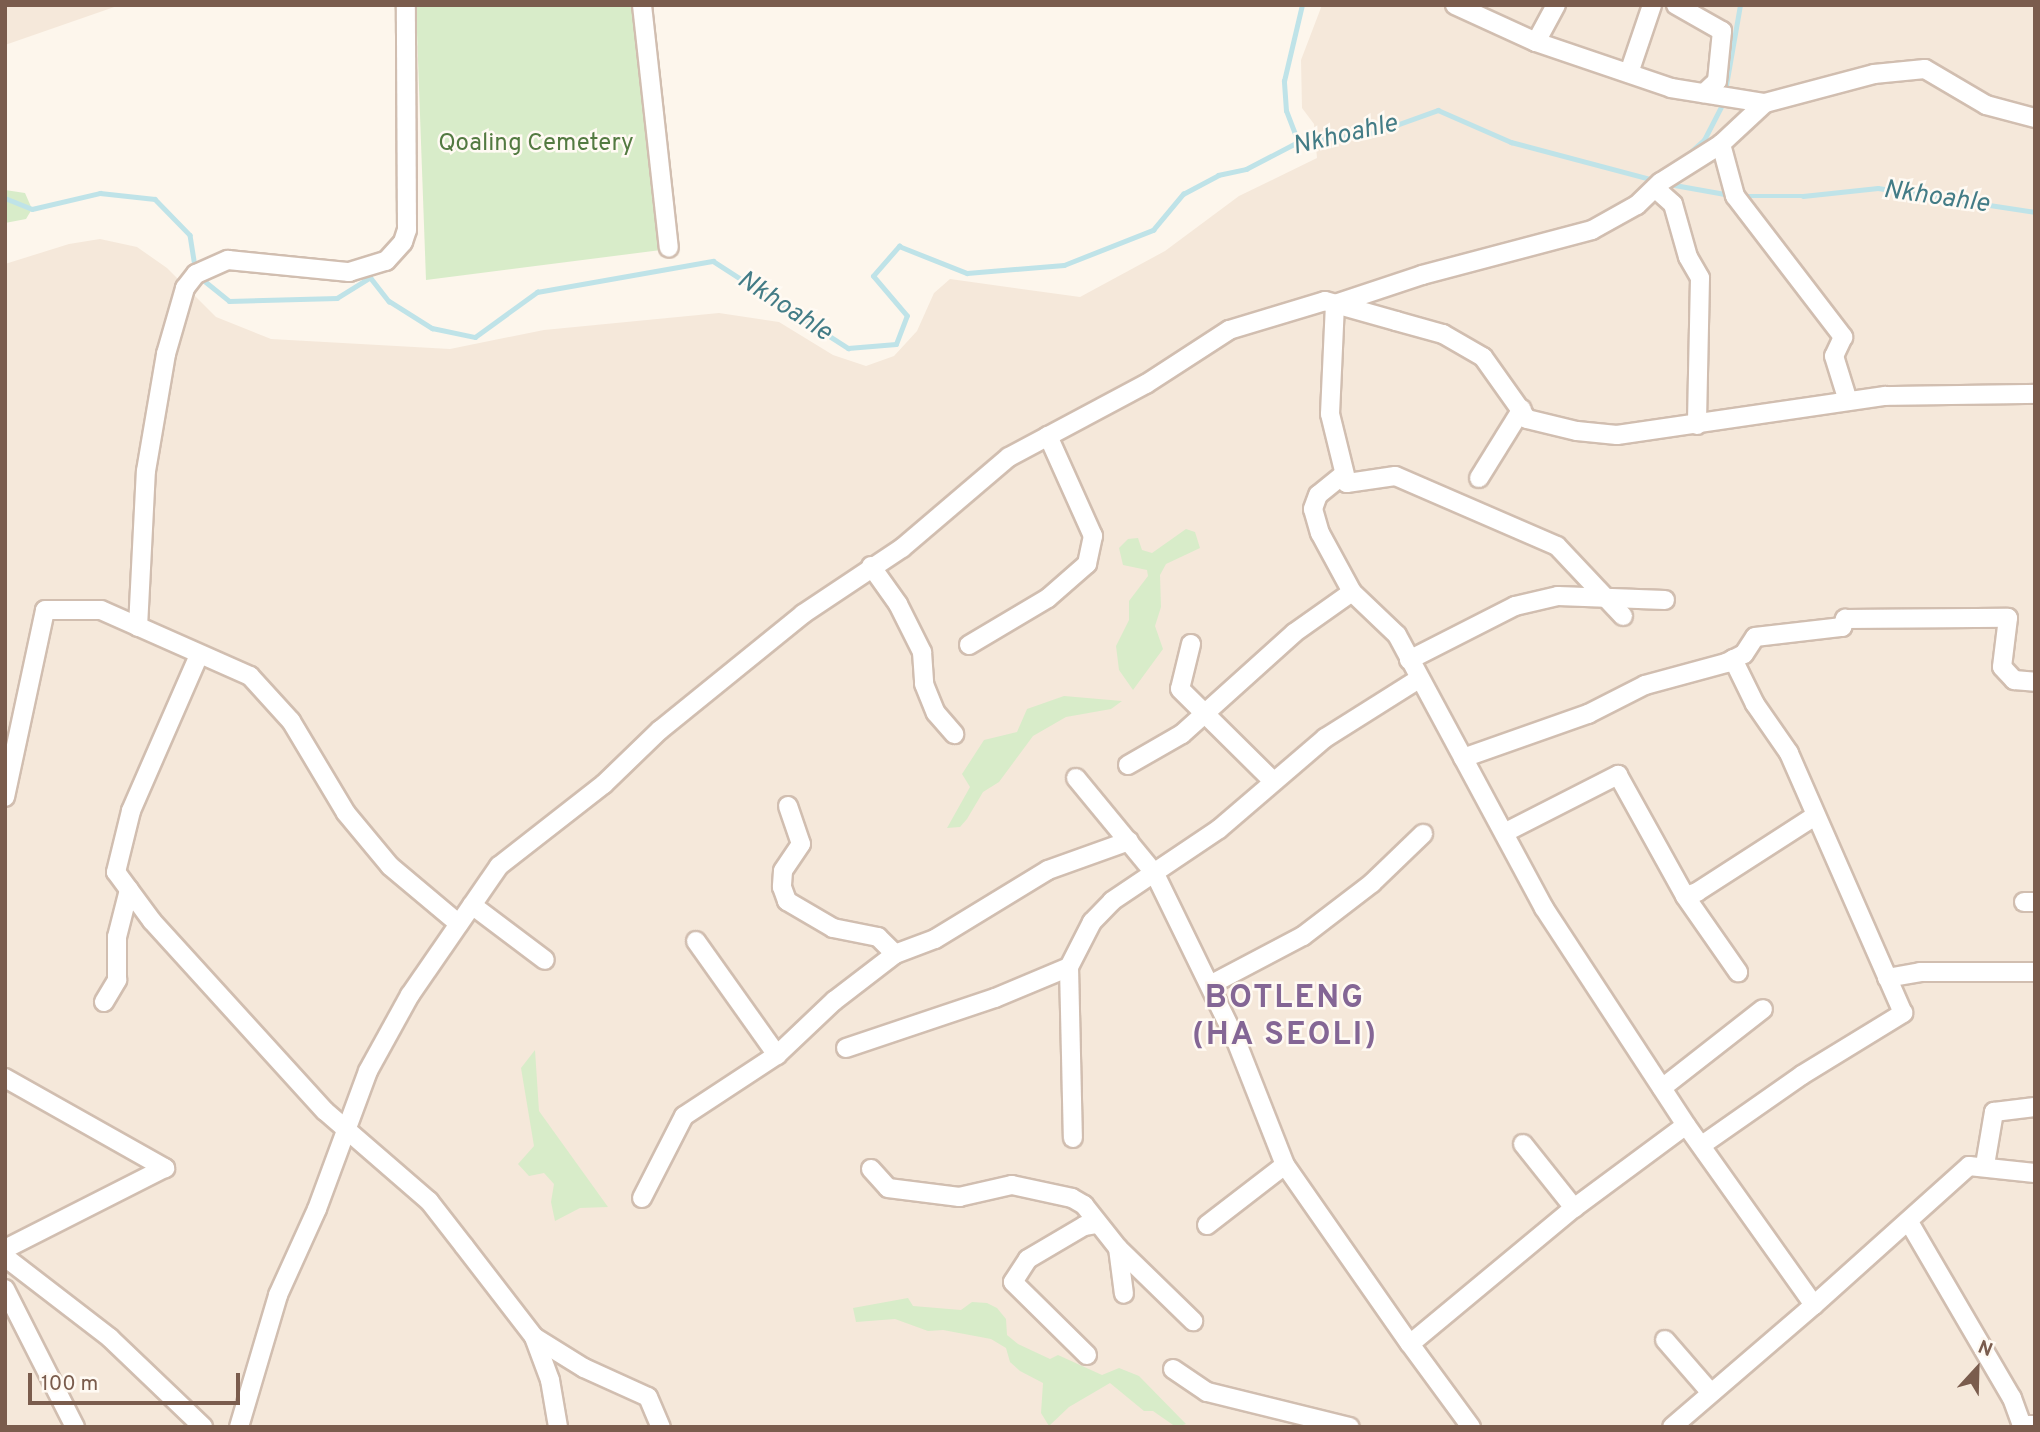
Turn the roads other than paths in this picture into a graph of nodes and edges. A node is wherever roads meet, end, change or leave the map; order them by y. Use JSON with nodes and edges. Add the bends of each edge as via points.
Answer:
{"nodes":[{"id":1,"x":406,"y":5,"type":"edge"},
{"id":2,"x":642,"y":5,"type":"edge"},
{"id":3,"x":1455,"y":5,"type":"edge"},
{"id":4,"x":1556,"y":5,"type":"edge"},
{"id":5,"x":1651,"y":5,"type":"edge"},
{"id":6,"x":1676,"y":5,"type":"edge"},
{"id":7,"x":1536,"y":42,"type":"junction"},
{"id":8,"x":1629,"y":73,"type":"junction"},
{"id":9,"x":1704,"y":93,"type":"junction"},
{"id":10,"x":1765,"y":103,"type":"junction"},
{"id":11,"x":2035,"y":118,"type":"edge"},
{"id":12,"x":1721,"y":144,"type":"junction"},
{"id":13,"x":1655,"y":188,"type":"junction"},
{"id":14,"x":669,"y":248,"type":"dead end"},
{"id":15,"x":1335,"y":304,"type":"junction"},
{"id":16,"x":2033,"y":391,"type":"edge"},
{"id":17,"x":1849,"y":401,"type":"junction"},
{"id":18,"x":1522,"y":409,"type":"junction"},
{"id":19,"x":1697,"y":425,"type":"junction"},
{"id":20,"x":1048,"y":436,"type":"junction"},
{"id":21,"x":1344,"y":474,"type":"junction"},
{"id":22,"x":1479,"y":478,"type":"dead end"},
{"id":23,"x":871,"y":566,"type":"junction"},
{"id":24,"x":1352,"y":592,"type":"junction"},
{"id":25,"x":1608,"y":599,"type":"junction"},
{"id":26,"x":1665,"y":600,"type":"dead end"},
{"id":27,"x":1623,"y":617,"type":"dead end"},
{"id":28,"x":138,"y":626,"type":"junction"},
{"id":29,"x":1191,"y":644,"type":"dead end"},
{"id":30,"x":969,"y":645,"type":"dead end"},
{"id":31,"x":199,"y":654,"type":"junction"},
{"id":32,"x":1733,"y":659,"type":"junction"},
{"id":33,"x":1409,"y":660,"type":"junction"},
{"id":34,"x":1417,"y":680,"type":"junction"},
{"id":35,"x":2035,"y":682,"type":"edge"},
{"id":36,"x":1205,"y":715,"type":"junction"},
{"id":37,"x":954,"y":734,"type":"dead end"},
{"id":38,"x":1464,"y":758,"type":"junction"},
{"id":39,"x":1128,"y":765,"type":"dead end"},
{"id":40,"x":1076,"y":778,"type":"dead end"},
{"id":41,"x":1272,"y":780,"type":"junction"},
{"id":42,"x":5,"y":797,"type":"edge"},
{"id":43,"x":788,"y":806,"type":"dead end"},
{"id":44,"x":1815,"y":816,"type":"junction"},
{"id":45,"x":1506,"y":832,"type":"junction"},
{"id":46,"x":1423,"y":834,"type":"dead end"},
{"id":47,"x":1129,"y":841,"type":"junction"},
{"id":48,"x":1155,"y":874,"type":"junction"},
{"id":49,"x":129,"y":890,"type":"junction"},
{"id":50,"x":1685,"y":895,"type":"junction"},
{"id":51,"x":472,"y":905,"type":"junction"},
{"id":52,"x":459,"y":924,"type":"junction"},
{"id":53,"x":696,"y":941,"type":"dead end"},
{"id":54,"x":895,"y":954,"type":"junction"},
{"id":55,"x":545,"y":960,"type":"dead end"},
{"id":56,"x":1069,"y":967,"type":"junction"},
{"id":57,"x":1738,"y":972,"type":"dead end"},
{"id":58,"x":2035,"y":972,"type":"edge"},
{"id":59,"x":1887,"y":978,"type":"junction"},
{"id":60,"x":1210,"y":985,"type":"junction"},
{"id":61,"x":104,"y":1002,"type":"dead end"},
{"id":62,"x":1763,"y":1009,"type":"dead end"},
{"id":63,"x":846,"y":1048,"type":"dead end"},
{"id":64,"x":777,"y":1055,"type":"junction"},
{"id":65,"x":5,"y":1078,"type":"edge"},
{"id":66,"x":1662,"y":1088,"type":"junction"},
{"id":67,"x":2035,"y":1107,"type":"edge"},
{"id":68,"x":1686,"y":1125,"type":"junction"},
{"id":69,"x":343,"y":1129,"type":"junction"},
{"id":70,"x":1073,"y":1138,"type":"dead end"},
{"id":71,"x":1523,"y":1144,"type":"dead end"},
{"id":72,"x":1702,"y":1145,"type":"junction"},
{"id":73,"x":1285,"y":1165,"type":"junction"},
{"id":74,"x":1985,"y":1165,"type":"junction"},
{"id":75,"x":871,"y":1169,"type":"dead end"},
{"id":76,"x":2035,"y":1173,"type":"edge"},
{"id":77,"x":642,"y":1198,"type":"dead end"},
{"id":78,"x":1574,"y":1208,"type":"junction"},
{"id":79,"x":1909,"y":1222,"type":"junction"},
{"id":80,"x":1096,"y":1224,"type":"junction"},
{"id":81,"x":1207,"y":1225,"type":"dead end"},
{"id":82,"x":1118,"y":1248,"type":"junction"},
{"id":83,"x":5,"y":1249,"type":"edge"},
{"id":84,"x":5,"y":1257,"type":"edge"},
{"id":85,"x":5,"y":1289,"type":"edge"},
{"id":86,"x":1124,"y":1294,"type":"dead end"},
{"id":87,"x":1814,"y":1304,"type":"junction"},
{"id":88,"x":1193,"y":1321,"type":"dead end"},
{"id":89,"x":534,"y":1336,"type":"junction"},
{"id":90,"x":1665,"y":1340,"type":"dead end"},
{"id":91,"x":1410,"y":1344,"type":"junction"},
{"id":92,"x":1087,"y":1355,"type":"dead end"},
{"id":93,"x":1173,"y":1369,"type":"dead end"},
{"id":94,"x":1711,"y":1393,"type":"junction"},
{"id":95,"x":1676,"y":1426,"type":"edge"},
{"id":96,"x":2024,"y":1426,"type":"edge"},
{"id":97,"x":75,"y":1427,"type":"edge"},
{"id":98,"x":203,"y":1427,"type":"edge"},
{"id":99,"x":239,"y":1427,"type":"edge"},
{"id":100,"x":558,"y":1427,"type":"edge"},
{"id":101,"x":661,"y":1427,"type":"edge"},
{"id":102,"x":1350,"y":1427,"type":"edge"},
{"id":103,"x":1471,"y":1427,"type":"edge"}],
"edges":[{"from":1,"to":28,"type":"street","via":[[407,230],[403,242],[386,261],[349,272],[228,260],[196,274],[185,288],[166,354],[146,471]]},
{"from":2,"to":14,"type":"street"},
{"from":3,"to":7,"type":"street"},
{"from":4,"to":7,"type":"street"},
{"from":5,"to":8,"type":"street"},
{"from":6,"to":9,"type":"street","via":[[1722,31],[1717,81]]},
{"from":7,"to":8,"type":"street"},
{"from":8,"to":9,"type":"street"},
{"from":9,"to":10,"type":"street"},
{"from":10,"to":11,"type":"street","via":[[1874,74],[1925,69],[1986,106]]},
{"from":10,"to":12,"type":"street"},
{"from":12,"to":13,"type":"street"},
{"from":12,"to":17,"type":"street","via":[[1735,196],[1843,337],[1834,356]]},
{"from":13,"to":15,"type":"street","via":[[1637,205],[1592,230],[1422,275]]},
{"from":13,"to":19,"type":"street","via":[[1673,204],[1688,257],[1700,278]]},
{"from":15,"to":18,"type":"street","via":[[1453,340],[1483,357]]},
{"from":15,"to":20,"type":"street","via":[[1325,301],[1229,330],[1146,384]]},
{"from":15,"to":21,"type":"street","via":[[1331,414]]},
{"from":16,"to":17,"type":"street"},
{"from":17,"to":19,"type":"street"},
{"from":18,"to":19,"type":"street","via":[[1527,419],[1590,433],[1618,435]]},
{"from":18,"to":22,"type":"street"},
{"from":20,"to":23,"type":"street","via":[[1009,457],[902,548]]},
{"from":20,"to":30,"type":"street","via":[[1093,536],[1087,564],[1048,598]]},
{"from":21,"to":24,"type":"street","via":[[1318,495],[1313,509],[1320,533]]},
{"from":21,"to":25,"type":"street","via":[[1347,482],[1395,476],[1557,546]]},
{"from":23,"to":37,"type":"street","via":[[898,604],[922,652],[924,684],[936,713]]},
{"from":23,"to":51,"type":"street","via":[[702,695],[604,784],[499,866]]},
{"from":24,"to":33,"type":"street","via":[[1397,635]]},
{"from":24,"to":36,"type":"street","via":[[1294,633]]},
{"from":25,"to":26,"type":"street"},
{"from":25,"to":27,"type":"street"},
{"from":25,"to":33,"type":"street","via":[[1558,596],[1515,606]]},
{"from":28,"to":31,"type":"street"},
{"from":28,"to":42,"type":"street","via":[[101,610],[45,610]]},
{"from":29,"to":36,"type":"street","via":[[1180,689]]},
{"from":31,"to":49,"type":"street","via":[[131,811],[116,872]]},
{"from":31,"to":52,"type":"street","via":[[250,676],[291,720],[346,813],[390,866]]},
{"from":32,"to":35,"type":"street","via":[[1744,654],[1755,637],[1842,627],[1845,619],[2008,618],[2002,667],[2014,680]]},
{"from":32,"to":38,"type":"street","via":[[1644,685],[1588,714]]},
{"from":32,"to":44,"type":"street","via":[[1755,704],[1778,733]]},
{"from":33,"to":34,"type":"street"},
{"from":34,"to":38,"type":"street"},
{"from":34,"to":41,"type":"street","via":[[1325,738]]},
{"from":36,"to":39,"type":"street","via":[[1166,745]]},
{"from":36,"to":41,"type":"street"},
{"from":38,"to":45,"type":"street"},
{"from":40,"to":47,"type":"street"},
{"from":41,"to":48,"type":"street","via":[[1219,829]]},
{"from":43,"to":54,"type":"street","via":[[802,844],[783,871],[787,901],[834,928],[878,937]]},
{"from":44,"to":50,"type":"street"},
{"from":44,"to":59,"type":"street"},
{"from":45,"to":50,"type":"street","via":[[1618,775]]},
{"from":45,"to":66,"type":"street","via":[[1544,908]]},
{"from":46,"to":60,"type":"street","via":[[1372,883],[1303,936]]},
{"from":47,"to":48,"type":"street"},
{"from":47,"to":54,"type":"street","via":[[1048,870],[934,939]]},
{"from":48,"to":56,"type":"street","via":[[1112,901],[1091,922]]},
{"from":48,"to":60,"type":"street"},
{"from":49,"to":61,"type":"street","via":[[117,937],[117,980]]},
{"from":49,"to":69,"type":"street","via":[[152,921]]},
{"from":50,"to":57,"type":"street"},
{"from":51,"to":52,"type":"street"},
{"from":51,"to":55,"type":"street"},
{"from":52,"to":69,"type":"street","via":[[410,995]]},
{"from":53,"to":64,"type":"street"},
{"from":54,"to":64,"type":"street","via":[[834,1001]]},
{"from":56,"to":63,"type":"street","via":[[995,998]]},
{"from":56,"to":70,"type":"street"},
{"from":58,"to":59,"type":"street","via":[[1920,972]]},
{"from":59,"to":72,"type":"street","via":[[1903,1013]]},
{"from":60,"to":73,"type":"street","via":[[1259,1092]]},
{"from":62,"to":66,"type":"street"},
{"from":64,"to":77,"type":"street","via":[[684,1116]]},
{"from":65,"to":83,"type":"street","via":[[166,1168]]},
{"from":66,"to":68,"type":"street"},
{"from":67,"to":74,"type":"street","via":[[1994,1112]]},
{"from":68,"to":72,"type":"street"},
{"from":68,"to":78,"type":"street"},
{"from":69,"to":89,"type":"street","via":[[429,1201]]},
{"from":69,"to":99,"type":"street","via":[[317,1209],[278,1295]]},
{"from":71,"to":78,"type":"street"},
{"from":72,"to":87,"type":"street"},
{"from":73,"to":81,"type":"street"},
{"from":73,"to":91,"type":"street"},
{"from":74,"to":76,"type":"street"},
{"from":74,"to":79,"type":"street","via":[[1969,1166]]},
{"from":75,"to":80,"type":"street","via":[[888,1188],[959,1197],[1012,1185],[1072,1198],[1084,1205]]},
{"from":78,"to":91,"type":"street"},
{"from":79,"to":87,"type":"street"},
{"from":79,"to":96,"type":"street"},
{"from":80,"to":82,"type":"street"},
{"from":80,"to":92,"type":"street","via":[[1084,1226],[1028,1259],[1013,1282]]},
{"from":82,"to":86,"type":"street"},
{"from":82,"to":88,"type":"street"},
{"from":84,"to":98,"type":"street","via":[[110,1338]]},
{"from":85,"to":97,"type":"street"},
{"from":87,"to":94,"type":"street"},
{"from":89,"to":100,"type":"street","via":[[550,1380]]},
{"from":89,"to":101,"type":"street","via":[[584,1368],[648,1397]]},
{"from":90,"to":94,"type":"street"},
{"from":91,"to":103,"type":"street"},
{"from":93,"to":102,"type":"street","via":[[1207,1392]]},
{"from":94,"to":95,"type":"street"}]}
